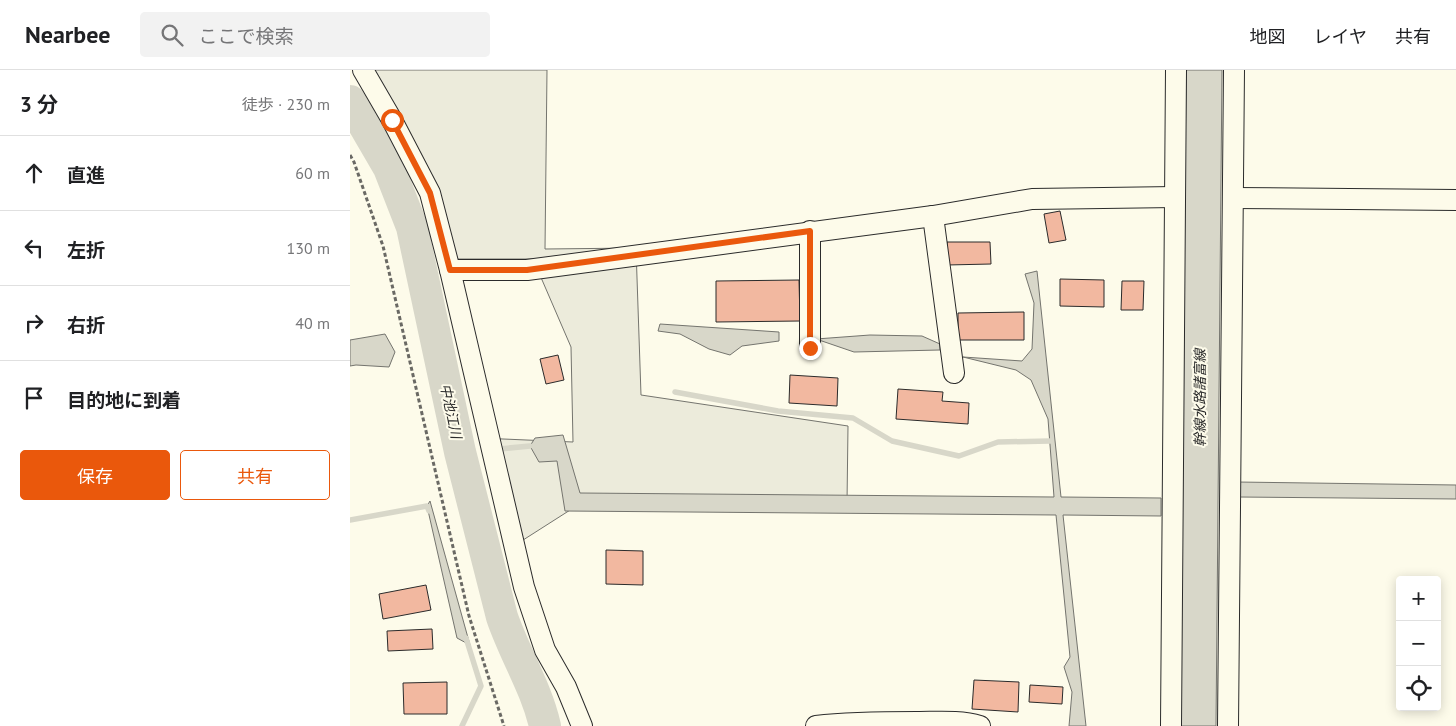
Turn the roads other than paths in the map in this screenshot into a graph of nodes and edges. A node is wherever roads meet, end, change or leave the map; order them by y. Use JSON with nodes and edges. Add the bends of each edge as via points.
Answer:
{"nodes":[{"id":1,"x":363,"y":70,"type":"edge"},
{"id":2,"x":1176,"y":70,"type":"edge"},
{"id":3,"x":1234,"y":70,"type":"edge"},
{"id":4,"x":1175,"y":197,"type":"junction"},
{"id":5,"x":1233,"y":198,"type":"junction"},
{"id":6,"x":1456,"y":200,"type":"edge"},
{"id":7,"x":933,"y":216,"type":"junction"},
{"id":8,"x":810,"y":231,"type":"junction"},
{"id":9,"x":450,"y":270,"type":"junction"},
{"id":10,"x":810,"y":348,"type":"dead end"},
{"id":11,"x":954,"y":373,"type":"dead end"},
{"id":12,"x":582,"y":726,"type":"edge"},
{"id":13,"x":816,"y":726,"type":"edge"},
{"id":14,"x":980,"y":726,"type":"edge"},
{"id":15,"x":1171,"y":726,"type":"edge"},
{"id":16,"x":1228,"y":726,"type":"edge"}],
"edges":[{"from":1,"to":9,"type":"street","via":[[430,193]]},
{"from":2,"to":4,"type":"street"},
{"from":3,"to":5,"type":"street"},
{"from":4,"to":7,"type":"street","via":[[1032,199]]},
{"from":4,"to":15,"type":"street"},
{"from":5,"to":6,"type":"street"},
{"from":5,"to":16,"type":"street"},
{"from":7,"to":8,"type":"street"},
{"from":7,"to":11,"type":"street"},
{"from":8,"to":9,"type":"street","via":[[527,270]]},
{"from":8,"to":10,"type":"street"},
{"from":9,"to":12,"type":"street","via":[[524,587],[545,650],[566,687]]},
{"from":13,"to":14,"type":"street","via":[[947,722]]}]}
